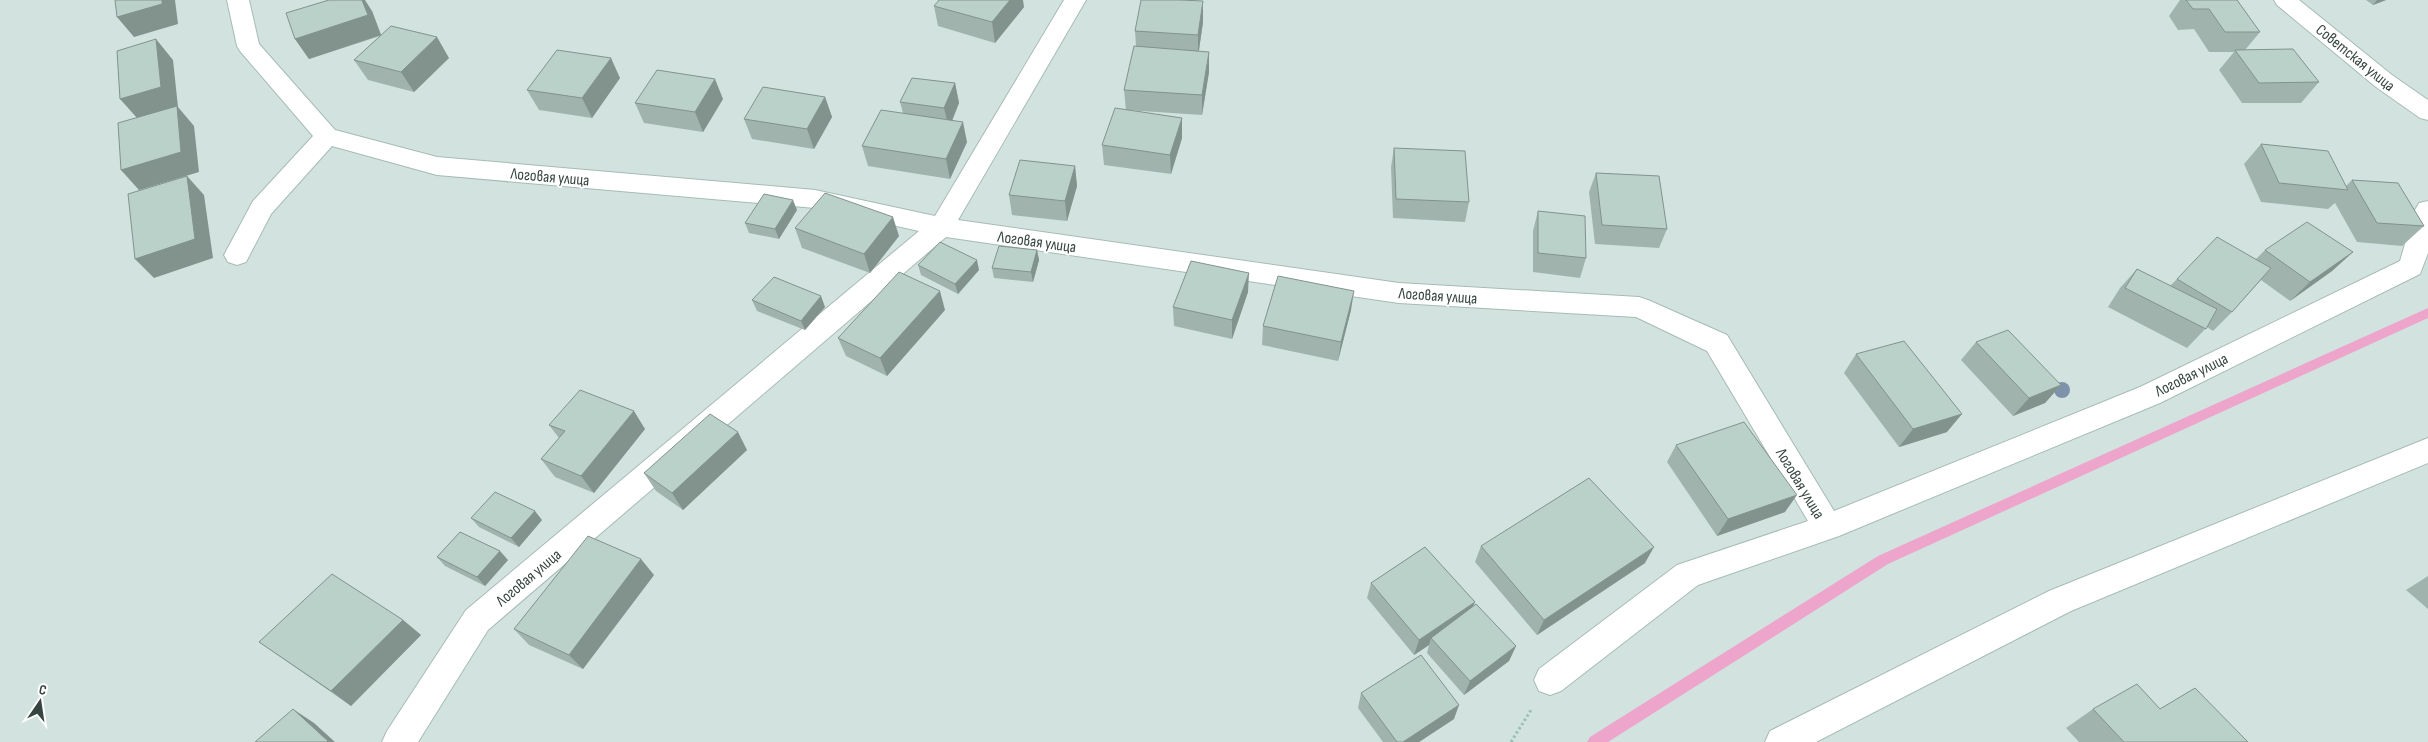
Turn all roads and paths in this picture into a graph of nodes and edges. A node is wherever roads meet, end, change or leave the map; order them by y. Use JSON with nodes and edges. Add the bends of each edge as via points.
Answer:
{"nodes":[{"id":1,"x":238,"y":0,"type":"edge"},
{"id":2,"x":1075,"y":0,"type":"edge"},
{"id":3,"x":2285,"y":0,"type":"edge"},
{"id":4,"x":2428,"y":112,"type":"edge"},
{"id":5,"x":326,"y":136,"type":"junction"},
{"id":6,"x":2428,"y":210,"type":"edge"},
{"id":7,"x":941,"y":227,"type":"junction"},
{"id":8,"x":237,"y":255,"type":"dead end"},
{"id":9,"x":2428,"y":450,"type":"edge"},
{"id":10,"x":1828,"y":527,"type":"junction"},
{"id":11,"x":1550,"y":680,"type":"dead end"},
{"id":12,"x":399,"y":742,"type":"edge"},
{"id":13,"x":1782,"y":742,"type":"edge"}],
"edges":[{"from":1,"to":5,"type":"street","via":[[248,46]]},
{"from":2,"to":7,"type":"street","name":"Логовая улица"},
{"from":3,"to":4,"type":"street","name":"Советская улица","via":[[2384,81]]},
{"from":5,"to":7,"type":"street","name":"Логовая улица","via":[[437,166],[815,199]]},
{"from":5,"to":8,"type":"street","via":[[262,208]]},
{"from":6,"to":10,"type":"street","name":"Логовая улица","via":[[2411,267],[2150,395]]},
{"from":7,"to":10,"type":"street","name":"Логовая улица","via":[[1399,294],[1639,307],[1717,344]]},
{"from":7,"to":12,"type":"street","name":"Логовая улица","via":[[477,620]]},
{"from":9,"to":13,"type":"street","via":[[2060,601]]},
{"from":10,"to":11,"type":"street","name":"Логовая улица","via":[[1688,575]]}]}
